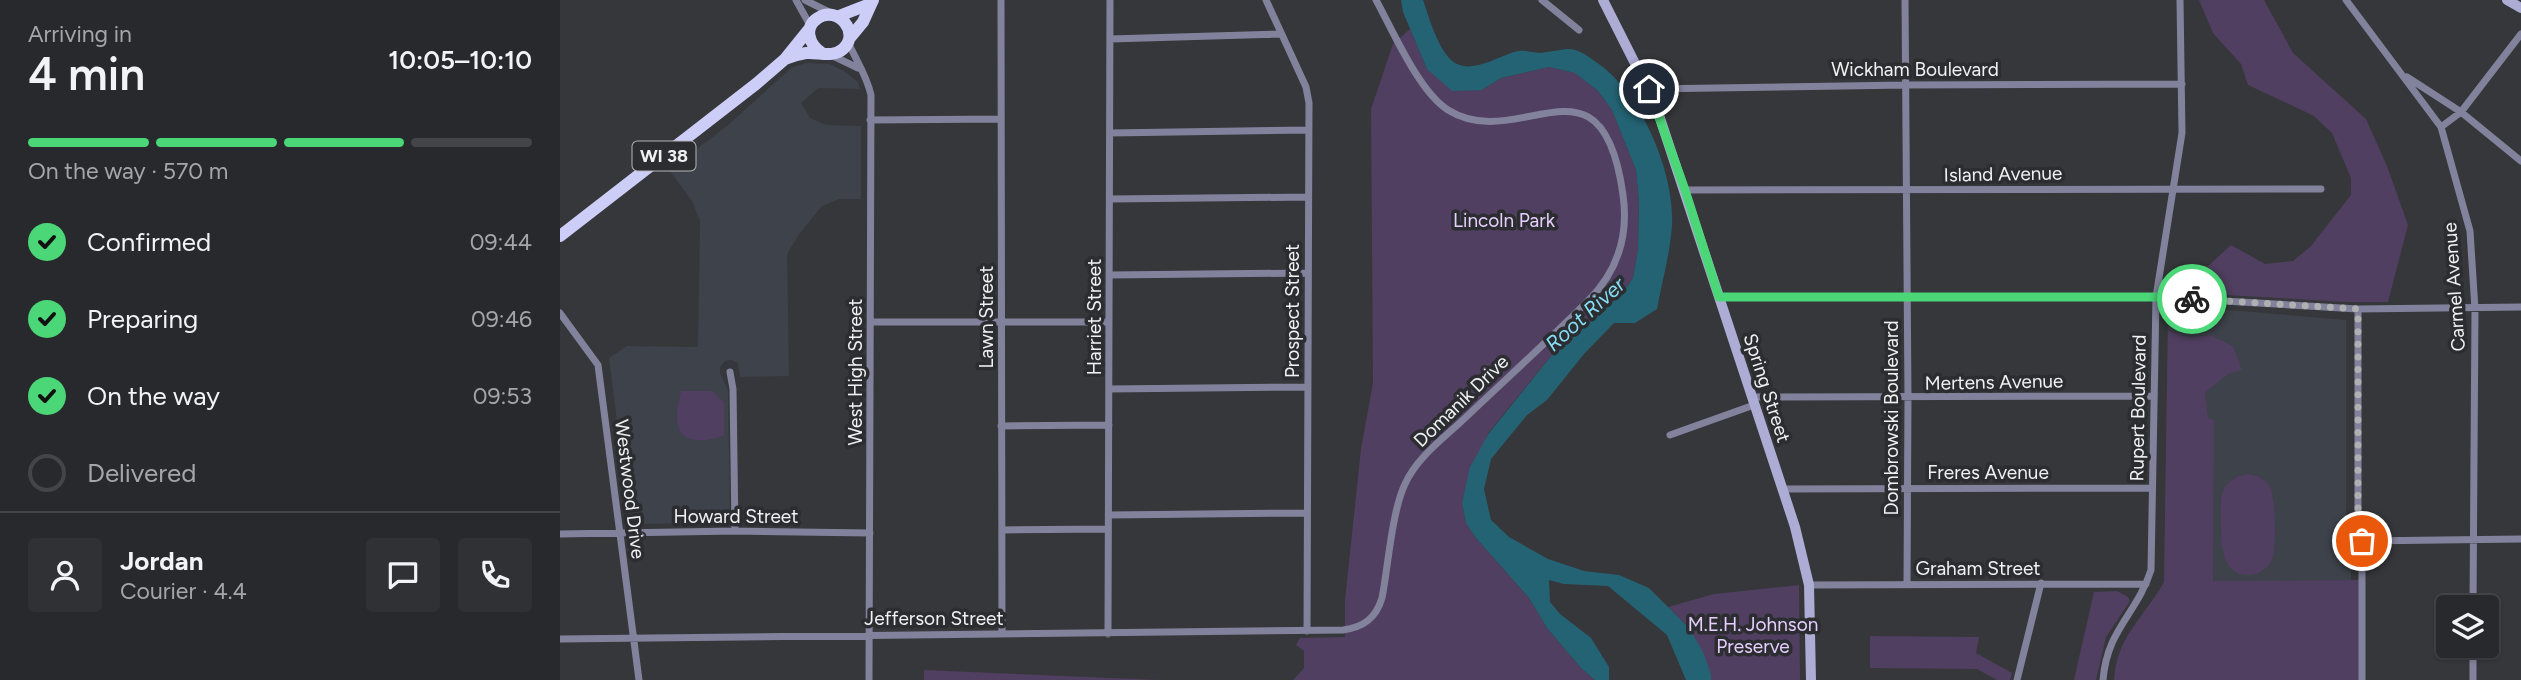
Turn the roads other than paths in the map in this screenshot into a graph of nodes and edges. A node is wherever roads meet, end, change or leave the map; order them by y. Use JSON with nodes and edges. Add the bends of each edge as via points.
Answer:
{"nodes":[{"id":1,"x":796,"y":0,"type":"edge"},
{"id":2,"x":805,"y":0,"type":"edge"},
{"id":3,"x":1000,"y":0,"type":"edge"},
{"id":4,"x":1110,"y":0,"type":"edge"},
{"id":5,"x":1266,"y":0,"type":"edge"},
{"id":6,"x":1376,"y":0,"type":"edge"},
{"id":7,"x":1543,"y":0,"type":"edge"},
{"id":8,"x":1603,"y":0,"type":"edge"},
{"id":9,"x":1614,"y":0,"type":"edge"},
{"id":10,"x":1905,"y":0,"type":"edge"},
{"id":11,"x":2180,"y":0,"type":"edge"},
{"id":12,"x":2346,"y":0,"type":"edge"},
{"id":13,"x":2507,"y":0,"type":"edge"},
{"id":14,"x":872,"y":2,"type":"edge"},
{"id":15,"x":2521,"y":8,"type":"edge"},
{"id":16,"x":836,"y":15,"type":"junction"},
{"id":17,"x":1611,"y":16,"type":"junction"},
{"id":18,"x":810,"y":28,"type":"junction"},
{"id":19,"x":1579,"y":30,"type":"dead end"},
{"id":20,"x":1282,"y":33,"type":"junction"},
{"id":21,"x":2521,"y":34,"type":"edge"},
{"id":22,"x":1110,"y":39,"type":"junction"},
{"id":23,"x":848,"y":40,"type":"junction"},
{"id":24,"x":825,"y":54,"type":"junction"},
{"id":25,"x":785,"y":59,"type":"junction"},
{"id":26,"x":859,"y":68,"type":"junction"},
{"id":27,"x":2400,"y":73,"type":"junction"},
{"id":28,"x":2182,"y":84,"type":"junction"},
{"id":29,"x":1906,"y":85,"type":"junction"},
{"id":30,"x":1649,"y":89,"type":"junction"},
{"id":31,"x":2461,"y":112,"type":"junction"},
{"id":32,"x":1001,"y":119,"type":"junction"},
{"id":33,"x":870,"y":120,"type":"junction"},
{"id":34,"x":2441,"y":127,"type":"junction"},
{"id":35,"x":1308,"y":130,"type":"junction"},
{"id":36,"x":1110,"y":133,"type":"junction"},
{"id":37,"x":2521,"y":161,"type":"edge"},
{"id":38,"x":2173,"y":188,"type":"junction"},
{"id":39,"x":2320,"y":188,"type":"dead end"},
{"id":40,"x":1685,"y":190,"type":"junction"},
{"id":41,"x":1906,"y":191,"type":"junction"},
{"id":42,"x":1308,"y":197,"type":"junction"},
{"id":43,"x":1110,"y":200,"type":"junction"},
{"id":44,"x":560,"y":236,"type":"edge"},
{"id":45,"x":1308,"y":273,"type":"junction"},
{"id":46,"x":1110,"y":275,"type":"junction"},
{"id":47,"x":1719,"y":297,"type":"junction"},
{"id":48,"x":1907,"y":297,"type":"junction"},
{"id":49,"x":2156,"y":297,"type":"junction"},
{"id":50,"x":2521,"y":307,"type":"edge"},
{"id":51,"x":2358,"y":309,"type":"junction"},
{"id":52,"x":2475,"y":309,"type":"junction"},
{"id":53,"x":560,"y":313,"type":"edge"},
{"id":54,"x":871,"y":322,"type":"junction"},
{"id":55,"x":1002,"y":322,"type":"junction"},
{"id":56,"x":1109,"y":322,"type":"junction"},
{"id":57,"x":730,"y":372,"type":"dead end"},
{"id":58,"x":1307,"y":387,"type":"junction"},
{"id":59,"x":1109,"y":389,"type":"junction"},
{"id":60,"x":2153,"y":396,"type":"junction"},
{"id":61,"x":1908,"y":398,"type":"junction"},
{"id":62,"x":1752,"y":401,"type":"junction"},
{"id":63,"x":1109,"y":425,"type":"junction"},
{"id":64,"x":1001,"y":426,"type":"junction"},
{"id":65,"x":1670,"y":435,"type":"dead end"},
{"id":66,"x":1906,"y":488,"type":"junction"},
{"id":67,"x":2151,"y":488,"type":"junction"},
{"id":68,"x":1782,"y":489,"type":"junction"},
{"id":69,"x":1307,"y":513,"type":"junction"},
{"id":70,"x":1109,"y":515,"type":"junction"},
{"id":71,"x":1108,"y":529,"type":"junction"},
{"id":72,"x":1002,"y":530,"type":"junction"},
{"id":73,"x":735,"y":531,"type":"junction"},
{"id":74,"x":620,"y":533,"type":"junction"},
{"id":75,"x":870,"y":533,"type":"junction"},
{"id":76,"x":560,"y":534,"type":"edge"},
{"id":77,"x":2473,"y":539,"type":"junction"},
{"id":78,"x":2521,"y":539,"type":"edge"},
{"id":79,"x":2362,"y":541,"type":"junction"},
{"id":80,"x":2041,"y":583,"type":"junction"},
{"id":81,"x":1907,"y":584,"type":"junction"},
{"id":82,"x":2146,"y":584,"type":"junction"},
{"id":83,"x":1809,"y":585,"type":"junction"},
{"id":84,"x":2473,"y":595,"type":"edge"},
{"id":85,"x":1307,"y":631,"type":"junction"},
{"id":86,"x":1002,"y":633,"type":"junction"},
{"id":87,"x":870,"y":634,"type":"junction"},
{"id":88,"x":1108,"y":634,"type":"junction"},
{"id":89,"x":633,"y":638,"type":"junction"},
{"id":90,"x":560,"y":639,"type":"edge"},
{"id":91,"x":2473,"y":658,"type":"edge"},
{"id":92,"x":639,"y":680,"type":"edge"},
{"id":93,"x":869,"y":680,"type":"edge"},
{"id":94,"x":1811,"y":680,"type":"edge"},
{"id":95,"x":2017,"y":680,"type":"edge"},
{"id":96,"x":2103,"y":680,"type":"edge"},
{"id":97,"x":2362,"y":680,"type":"edge"},
{"id":98,"x":2473,"y":680,"type":"edge"}],
"edges":[{"from":1,"to":18,"type":"street"},
{"from":2,"to":16,"type":"street"},
{"from":3,"to":32,"type":"street","name":"Lawn Street"},
{"from":4,"to":22,"type":"street","name":"Harriet Street"},
{"from":5,"to":20,"type":"street","name":"Prospect Street"},
{"from":6,"to":85,"type":"street","name":"Domanik Drive","via":[[1423,85],[1450,111],[1479,121],[1558,110],[1589,118],[1614,154],[1624,229],[1621,249],[1604,284],[1433,447],[1406,480],[1382,598],[1373,617],[1352,629]]},
{"from":7,"to":19,"type":"street"},
{"from":8,"to":17,"type":"main road","name":"Spring Street"},
{"from":9,"to":17,"type":"main road"},
{"from":10,"to":29,"type":"street","name":"Dombrowski Boulevard"},
{"from":11,"to":28,"type":"street","name":"Rupert Boulevard"},
{"from":12,"to":27,"type":"street","name":"Carmel Avenue"},
{"from":13,"to":15,"type":"main road"},
{"from":14,"to":16,"type":"main road","number":"WI 38"},
{"from":14,"to":23,"type":"main road","number":"WI 38"},
{"from":16,"to":18,"type":"main road","number":"WI 38","via":[[820,16]]},
{"from":16,"to":23,"type":"main road","via":[[848,26]]},
{"from":17,"to":30,"type":"main road","name":"Spring Street"},
{"from":18,"to":24,"type":"main road","via":[[812,44]]},
{"from":18,"to":25,"type":"main road","number":"WI 38"},
{"from":20,"to":22,"type":"street"},
{"from":20,"to":35,"type":"street","name":"Prospect Street","via":[[1307,88]]},
{"from":21,"to":31,"type":"street"},
{"from":22,"to":36,"type":"street","name":"Harriet Street"},
{"from":23,"to":24,"type":"main road","number":"WI 38","via":[[841,50]]},
{"from":23,"to":26,"type":"street","name":"West High Street"},
{"from":24,"to":25,"type":"main road","number":"WI 38"},
{"from":24,"to":26,"type":"street"},
{"from":25,"to":44,"type":"main road","number":"WI 38"},
{"from":26,"to":33,"type":"street","name":"West High Street","via":[[871,95]]},
{"from":27,"to":31,"type":"street"},
{"from":27,"to":34,"type":"street","name":"Carmel Avenue"},
{"from":28,"to":29,"type":"street","name":"Wickham Boulevard"},
{"from":28,"to":38,"type":"street","name":"Rupert Boulevard","via":[[2182,133]]},
{"from":29,"to":30,"type":"street","name":"Wickham Boulevard"},
{"from":29,"to":41,"type":"street","name":"Dombrowski Boulevard"},
{"from":30,"to":40,"type":"main road","name":"Spring Street"},
{"from":31,"to":34,"type":"street"},
{"from":31,"to":37,"type":"street"},
{"from":32,"to":33,"type":"street"},
{"from":32,"to":55,"type":"street","name":"Lawn Street"},
{"from":33,"to":54,"type":"street","name":"West High Street"},
{"from":34,"to":52,"type":"street","name":"Carmel Avenue","via":[[2470,230]]},
{"from":35,"to":36,"type":"street"},
{"from":35,"to":42,"type":"street","name":"Prospect Street"},
{"from":36,"to":43,"type":"street","name":"Harriet Street"},
{"from":38,"to":39,"type":"street","name":"Island Avenue"},
{"from":38,"to":41,"type":"street","name":"Island Avenue"},
{"from":38,"to":49,"type":"street","name":"Rupert Boulevard"},
{"from":40,"to":41,"type":"street","name":"Island Avenue"},
{"from":40,"to":47,"type":"main road","name":"Spring Street"},
{"from":41,"to":48,"type":"street","name":"Dombrowski Boulevard"},
{"from":42,"to":43,"type":"street"},
{"from":42,"to":45,"type":"street","name":"Prospect Street"},
{"from":43,"to":46,"type":"street","name":"Harriet Street"},
{"from":45,"to":46,"type":"street"},
{"from":45,"to":58,"type":"street","name":"Prospect Street"},
{"from":46,"to":56,"type":"street","name":"Harriet Street"},
{"from":47,"to":48,"type":"street"},
{"from":47,"to":62,"type":"main road","name":"Spring Street"},
{"from":48,"to":49,"type":"street"},
{"from":48,"to":61,"type":"street","name":"Dombrowski Boulevard"},
{"from":49,"to":51,"type":"street"},
{"from":49,"to":60,"type":"street","name":"Rupert Boulevard"},
{"from":50,"to":52,"type":"street"},
{"from":51,"to":52,"type":"street"},
{"from":51,"to":79,"type":"street","via":[[2358,527]]},
{"from":52,"to":77,"type":"street","name":"Carmel Avenue"},
{"from":53,"to":74,"type":"street","name":"Westwood Drive","via":[[598,365]]},
{"from":54,"to":55,"type":"street"},
{"from":54,"to":75,"type":"street","name":"West High Street"},
{"from":55,"to":56,"type":"street"},
{"from":55,"to":64,"type":"street","name":"Lawn Street"},
{"from":56,"to":59,"type":"street","name":"Harriet Street"},
{"from":57,"to":73,"type":"street"},
{"from":58,"to":59,"type":"street"},
{"from":58,"to":69,"type":"street","name":"Prospect Street"},
{"from":59,"to":63,"type":"street","name":"Harriet Street"},
{"from":60,"to":61,"type":"street","name":"Mertens Avenue"},
{"from":60,"to":67,"type":"street","name":"Rupert Boulevard"},
{"from":61,"to":62,"type":"street","name":"Mertens Avenue"},
{"from":61,"to":66,"type":"street","name":"Dombrowski Boulevard"},
{"from":62,"to":65,"type":"street","name":"Mertens Avenue"},
{"from":62,"to":68,"type":"main road","name":"Spring Street"},
{"from":63,"to":64,"type":"street"},
{"from":63,"to":70,"type":"street","name":"Harriet Street"},
{"from":64,"to":72,"type":"street","name":"Lawn Street"},
{"from":66,"to":67,"type":"street","name":"Freres Avenue"},
{"from":66,"to":68,"type":"street","name":"Freres Avenue"},
{"from":66,"to":81,"type":"street","name":"Dombrowski Boulevard"},
{"from":67,"to":82,"type":"street","name":"Rupert Boulevard","via":[[2151,570]]},
{"from":68,"to":83,"type":"main road","name":"Spring Street"},
{"from":69,"to":70,"type":"street"},
{"from":69,"to":85,"type":"street","name":"Prospect Street"},
{"from":70,"to":71,"type":"street","name":"Harriet Street"},
{"from":71,"to":72,"type":"street"},
{"from":71,"to":88,"type":"street","name":"Harriet Street"},
{"from":72,"to":86,"type":"street","name":"Lawn Street"},
{"from":73,"to":74,"type":"street","name":"Howard Street"},
{"from":73,"to":75,"type":"street","name":"Howard Street"},
{"from":74,"to":76,"type":"street","name":"Howard Street"},
{"from":74,"to":89,"type":"street","name":"Westwood Drive"},
{"from":75,"to":87,"type":"street","name":"West High Street"},
{"from":77,"to":78,"type":"street"},
{"from":77,"to":79,"type":"street"},
{"from":77,"to":84,"type":"street","name":"Carmel Avenue"},
{"from":79,"to":97,"type":"street"},
{"from":80,"to":81,"type":"street","name":"Graham Street"},
{"from":80,"to":82,"type":"street","name":"Graham Street"},
{"from":80,"to":95,"type":"street"},
{"from":81,"to":83,"type":"street","name":"Graham Street"},
{"from":82,"to":96,"type":"street","name":"Rupert Boulevard","via":[[2108,648]]},
{"from":83,"to":94,"type":"main road","name":"Spring Street"},
{"from":85,"to":88,"type":"street","name":"Jefferson Street"},
{"from":86,"to":87,"type":"street","name":"Jefferson Street"},
{"from":86,"to":88,"type":"street","name":"Jefferson Street"},
{"from":87,"to":89,"type":"street","name":"Jefferson Street"},
{"from":87,"to":93,"type":"street","name":"West High Street"},
{"from":89,"to":90,"type":"street","name":"Jefferson Street"},
{"from":89,"to":92,"type":"street","name":"Westwood Drive"},
{"from":91,"to":98,"type":"street"}]}
